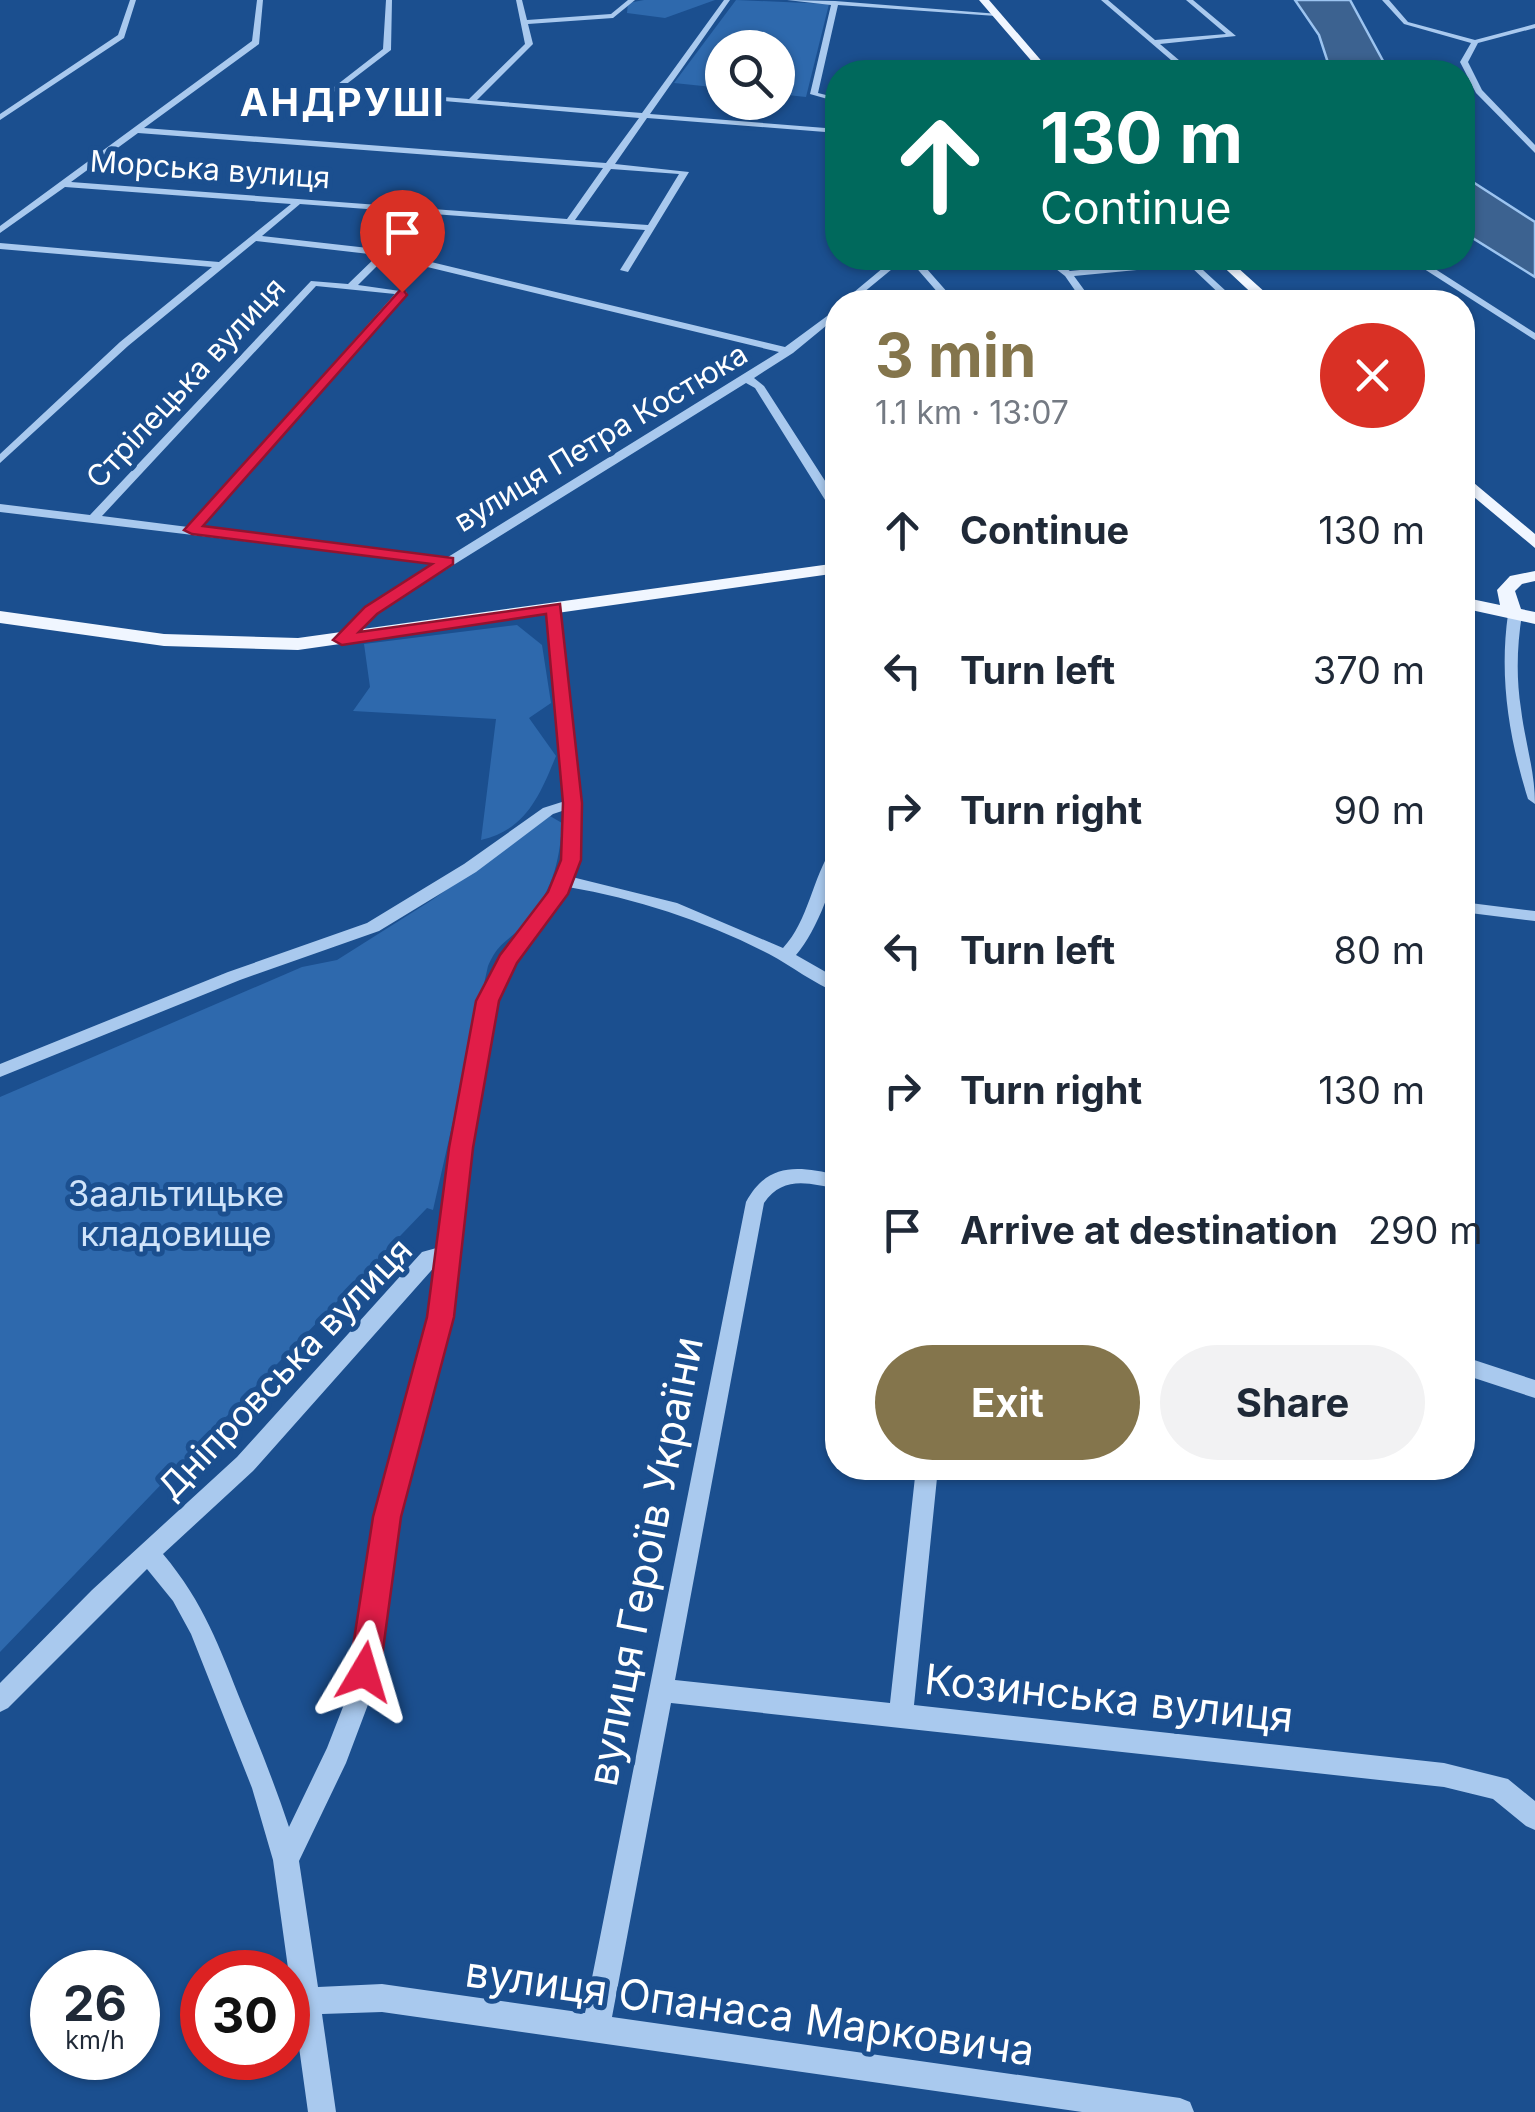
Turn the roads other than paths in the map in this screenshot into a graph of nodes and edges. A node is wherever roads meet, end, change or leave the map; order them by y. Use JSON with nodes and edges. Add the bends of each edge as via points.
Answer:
{"nodes":[{"id":1,"x":133,"y":0,"type":"edge"},
{"id":2,"x":260,"y":0,"type":"edge"},
{"id":3,"x":389,"y":0,"type":"edge"},
{"id":4,"x":519,"y":0,"type":"edge"},
{"id":5,"x":632,"y":0,"type":"edge"},
{"id":6,"x":726,"y":0,"type":"edge"},
{"id":7,"x":790,"y":0,"type":"edge"},
{"id":8,"x":954,"y":0,"type":"edge"},
{"id":9,"x":984,"y":0,"type":"edge"},
{"id":10,"x":1104,"y":0,"type":"edge"},
{"id":11,"x":1189,"y":0,"type":"edge"},
{"id":12,"x":1385,"y":0,"type":"edge"},
{"id":13,"x":835,"y":3,"type":"junction"},
{"id":14,"x":964,"y":13,"type":"junction"},
{"id":15,"x":996,"y":14,"type":"junction"},
{"id":16,"x":523,"y":22,"type":"junction"},
{"id":17,"x":1535,"y":26,"type":"edge"},
{"id":18,"x":1153,"y":42,"type":"junction"},
{"id":19,"x":1475,"y":42,"type":"junction"},
{"id":20,"x":1036,"y":60,"type":"edge"},
{"id":21,"x":1175,"y":60,"type":"edge"},
{"id":22,"x":1464,"y":60,"type":"edge"},
{"id":23,"x":1475,"y":84,"type":"edge"},
{"id":24,"x":825,"y":97,"type":"edge"},
{"id":25,"x":472,"y":101,"type":"junction"},
{"id":26,"x":646,"y":114,"type":"junction"},
{"id":27,"x":0,"y":118,"type":"edge"},
{"id":28,"x":138,"y":130,"type":"junction"},
{"id":29,"x":825,"y":130,"type":"edge"},
{"id":30,"x":1535,"y":150,"type":"edge"},
{"id":31,"x":610,"y":163,"type":"junction"},
{"id":32,"x":63,"y":184,"type":"junction"},
{"id":33,"x":298,"y":202,"type":"junction"},
{"id":34,"x":569,"y":222,"type":"junction"},
{"id":35,"x":652,"y":228,"type":"junction"},
{"id":36,"x":0,"y":230,"type":"edge"},
{"id":37,"x":252,"y":238,"type":"junction"},
{"id":38,"x":0,"y":246,"type":"edge"},
{"id":39,"x":384,"y":254,"type":"junction"},
{"id":40,"x":222,"y":264,"type":"junction"},
{"id":41,"x":625,"y":270,"type":"dead end"},
{"id":42,"x":888,"y":270,"type":"edge"},
{"id":43,"x":923,"y":270,"type":"edge"},
{"id":44,"x":1062,"y":270,"type":"edge"},
{"id":45,"x":1109,"y":270,"type":"edge"},
{"id":46,"x":1199,"y":270,"type":"edge"},
{"id":47,"x":1233,"y":270,"type":"edge"},
{"id":48,"x":1431,"y":270,"type":"edge"},
{"id":49,"x":1068,"y":274,"type":"junction"},
{"id":50,"x":350,"y":286,"type":"junction"},
{"id":51,"x":862,"y":290,"type":"edge"},
{"id":52,"x":940,"y":290,"type":"edge"},
{"id":53,"x":1079,"y":290,"type":"edge"},
{"id":54,"x":1220,"y":290,"type":"edge"},
{"id":55,"x":1256,"y":290,"type":"edge"},
{"id":56,"x":1462,"y":290,"type":"edge"},
{"id":57,"x":1475,"y":298,"type":"edge"},
{"id":58,"x":825,"y":321,"type":"edge"},
{"id":59,"x":1535,"y":337,"type":"edge"},
{"id":60,"x":788,"y":351,"type":"junction"},
{"id":61,"x":746,"y":378,"type":"junction"},
{"id":62,"x":0,"y":460,"type":"edge"},
{"id":63,"x":825,"y":490,"type":"edge"},
{"id":64,"x":1475,"y":490,"type":"edge"},
{"id":65,"x":0,"y":508,"type":"edge"},
{"id":66,"x":94,"y":517,"type":"junction"},
{"id":67,"x":192,"y":530,"type":"junction"},
{"id":68,"x":1535,"y":543,"type":"edge"},
{"id":69,"x":448,"y":561,"type":"junction"},
{"id":70,"x":825,"y":570,"type":"edge"},
{"id":71,"x":1531,"y":576,"type":"edge"},
{"id":72,"x":1475,"y":587,"type":"edge"},
{"id":73,"x":1475,"y":605,"type":"edge"},
{"id":74,"x":554,"y":608,"type":"junction"},
{"id":75,"x":1514,"y":614,"type":"junction"},
{"id":76,"x":0,"y":617,"type":"edge"},
{"id":77,"x":1535,"y":618,"type":"edge"},
{"id":78,"x":342,"y":640,"type":"junction"},
{"id":79,"x":1535,"y":799,"type":"edge"},
{"id":80,"x":573,"y":803,"type":"junction"},
{"id":81,"x":825,"y":873,"type":"edge"},
{"id":82,"x":564,"y":881,"type":"junction"},
{"id":83,"x":1475,"y":908,"type":"edge"},
{"id":84,"x":1535,"y":916,"type":"edge"},
{"id":85,"x":786,"y":955,"type":"junction"},
{"id":86,"x":825,"y":979,"type":"edge"},
{"id":87,"x":0,"y":1071,"type":"edge"},
{"id":88,"x":825,"y":1180,"type":"edge"},
{"id":89,"x":450,"y":1252,"type":"junction"},
{"id":90,"x":1475,"y":1369,"type":"edge"},
{"id":91,"x":1535,"y":1389,"type":"edge"},
{"id":92,"x":926,"y":1480,"type":"edge"},
{"id":93,"x":149,"y":1554,"type":"junction"},
{"id":94,"x":662,"y":1690,"type":"junction"},
{"id":95,"x":0,"y":1700,"type":"edge"},
{"id":96,"x":901,"y":1716,"type":"junction"},
{"id":97,"x":1535,"y":1817,"type":"edge"},
{"id":98,"x":286,"y":1860,"type":"junction"},
{"id":99,"x":300,"y":1950,"type":"edge"},
{"id":100,"x":310,"y":2002,"type":"edge"},
{"id":101,"x":310,"y":2018,"type":"edge"},
{"id":102,"x":596,"y":2028,"type":"junction"},
{"id":103,"x":322,"y":2112,"type":"edge"},
{"id":104,"x":1180,"y":2112,"type":"edge"}],
"edges":[{"from":1,"to":27,"type":"street","via":[[122,36]]},
{"from":2,"to":28,"type":"street","via":[[256,42]]},
{"from":3,"to":25,"type":"street","via":[[387,50],[333,91]]},
{"from":4,"to":16,"type":"street"},
{"from":5,"to":16,"type":"street","via":[[613,16]]},
{"from":6,"to":26,"type":"street"},
{"from":7,"to":13,"type":"street"},
{"from":8,"to":14,"type":"street"},
{"from":9,"to":15,"type":"main road"},
{"from":10,"to":18,"type":"street"},
{"from":11,"to":18,"type":"street","via":[[1232,36]]},
{"from":12,"to":19,"type":"street","via":[[1404,22]]},
{"from":13,"to":14,"type":"street"},
{"from":13,"to":24,"type":"street","via":[[814,94]]},
{"from":14,"to":15,"type":"street"},
{"from":15,"to":20,"type":"main road"},
{"from":16,"to":25,"type":"street","via":[[529,44]]},
{"from":17,"to":19,"type":"street"},
{"from":18,"to":21,"type":"street"},
{"from":19,"to":22,"type":"street"},
{"from":23,"to":30,"type":"street"},
{"from":25,"to":26,"type":"street"},
{"from":26,"to":29,"type":"street"},
{"from":26,"to":31,"type":"street"},
{"from":28,"to":31,"type":"street"},
{"from":28,"to":32,"type":"street"},
{"from":31,"to":34,"type":"street"},
{"from":31,"to":35,"type":"street","via":[[686,176]]},
{"from":32,"to":33,"type":"street","name":"Морська вулиця"},
{"from":32,"to":36,"type":"street"},
{"from":33,"to":34,"type":"street","name":"Морська вулиця"},
{"from":33,"to":37,"type":"street"},
{"from":34,"to":35,"type":"street","name":"Морська вулиця"},
{"from":35,"to":41,"type":"street"},
{"from":37,"to":39,"type":"street"},
{"from":37,"to":40,"type":"street"},
{"from":38,"to":40,"type":"street"},
{"from":39,"to":50,"type":"street"},
{"from":39,"to":60,"type":"street"},
{"from":40,"to":62,"type":"street"},
{"from":42,"to":51,"type":"street"},
{"from":43,"to":52,"type":"street"},
{"from":44,"to":49,"type":"street"},
{"from":45,"to":49,"type":"street"},
{"from":46,"to":54,"type":"street"},
{"from":47,"to":55,"type":"main road"},
{"from":48,"to":56,"type":"street"},
{"from":49,"to":53,"type":"street"},
{"from":50,"to":66,"type":"street","name":"Стрілецька вулиця","via":[[314,283]]},
{"from":50,"to":67,"type":"street","via":[[402,292]]},
{"from":57,"to":59,"type":"street"},
{"from":58,"to":60,"type":"street","name":"вулиця Петра Костюка"},
{"from":60,"to":61,"type":"street","name":"вулиця Петра Костюка"},
{"from":61,"to":63,"type":"street","via":[[759,386]]},
{"from":61,"to":69,"type":"street","name":"вулиця Петра Костюка"},
{"from":64,"to":68,"type":"main road"},
{"from":65,"to":66,"type":"street"},
{"from":66,"to":67,"type":"street"},
{"from":67,"to":69,"type":"street"},
{"from":69,"to":78,"type":"street","name":"вулиця Петра Костюка","via":[[371,610]]},
{"from":70,"to":74,"type":"main road"},
{"from":71,"to":72,"type":"main road"},
{"from":71,"to":75,"type":"main road","via":[[1506,590]]},
{"from":73,"to":75,"type":"main road"},
{"from":74,"to":78,"type":"main road"},
{"from":74,"to":80,"type":"street","name":"Дніпровська вулиця"},
{"from":75,"to":77,"type":"main road"},
{"from":75,"to":79,"type":"street","via":[[1516,728]]},
{"from":76,"to":78,"type":"main road","via":[[193,642]]},
{"from":80,"to":82,"type":"street","name":"Дніпровська вулиця"},
{"from":80,"to":87,"type":"street","via":[[548,811],[373,927]]},
{"from":81,"to":85,"type":"street","via":[[811,926]]},
{"from":82,"to":85,"type":"street","via":[[664,906]]},
{"from":82,"to":89,"type":"street","name":"Дніпровська вулиця","via":[[508,960],[488,1001]]},
{"from":83,"to":84,"type":"street"},
{"from":85,"to":86,"type":"street"},
{"from":88,"to":94,"type":"street","name":"вулиця Героїв України","via":[[787,1174],[755,1202]]},
{"from":89,"to":93,"type":"street","name":"Дніпровська вулиця","via":[[425,1262],[256,1453]]},
{"from":89,"to":98,"type":"street","via":[[440,1317],[384,1534],[360,1694]]},
{"from":90,"to":91,"type":"street"},
{"from":92,"to":96,"type":"street"},
{"from":93,"to":95,"type":"street","name":"Дніпровська вулиця"},
{"from":93,"to":98,"type":"street","via":[[200,1628],[246,1737]]},
{"from":94,"to":96,"type":"street","name":"Козинська вулиця"},
{"from":94,"to":102,"type":"street","name":"вулиця Героїв України"},
{"from":96,"to":97,"type":"street","name":"Козинська вулиця","via":[[1444,1775],[1498,1788]]},
{"from":98,"to":99,"type":"street"},
{"from":100,"to":102,"type":"street","name":"вулиця Опанаса Марковича","via":[[382,1998]]},
{"from":101,"to":103,"type":"street"},
{"from":102,"to":104,"type":"street","name":"вулиця Опанаса Марковича"}]}
